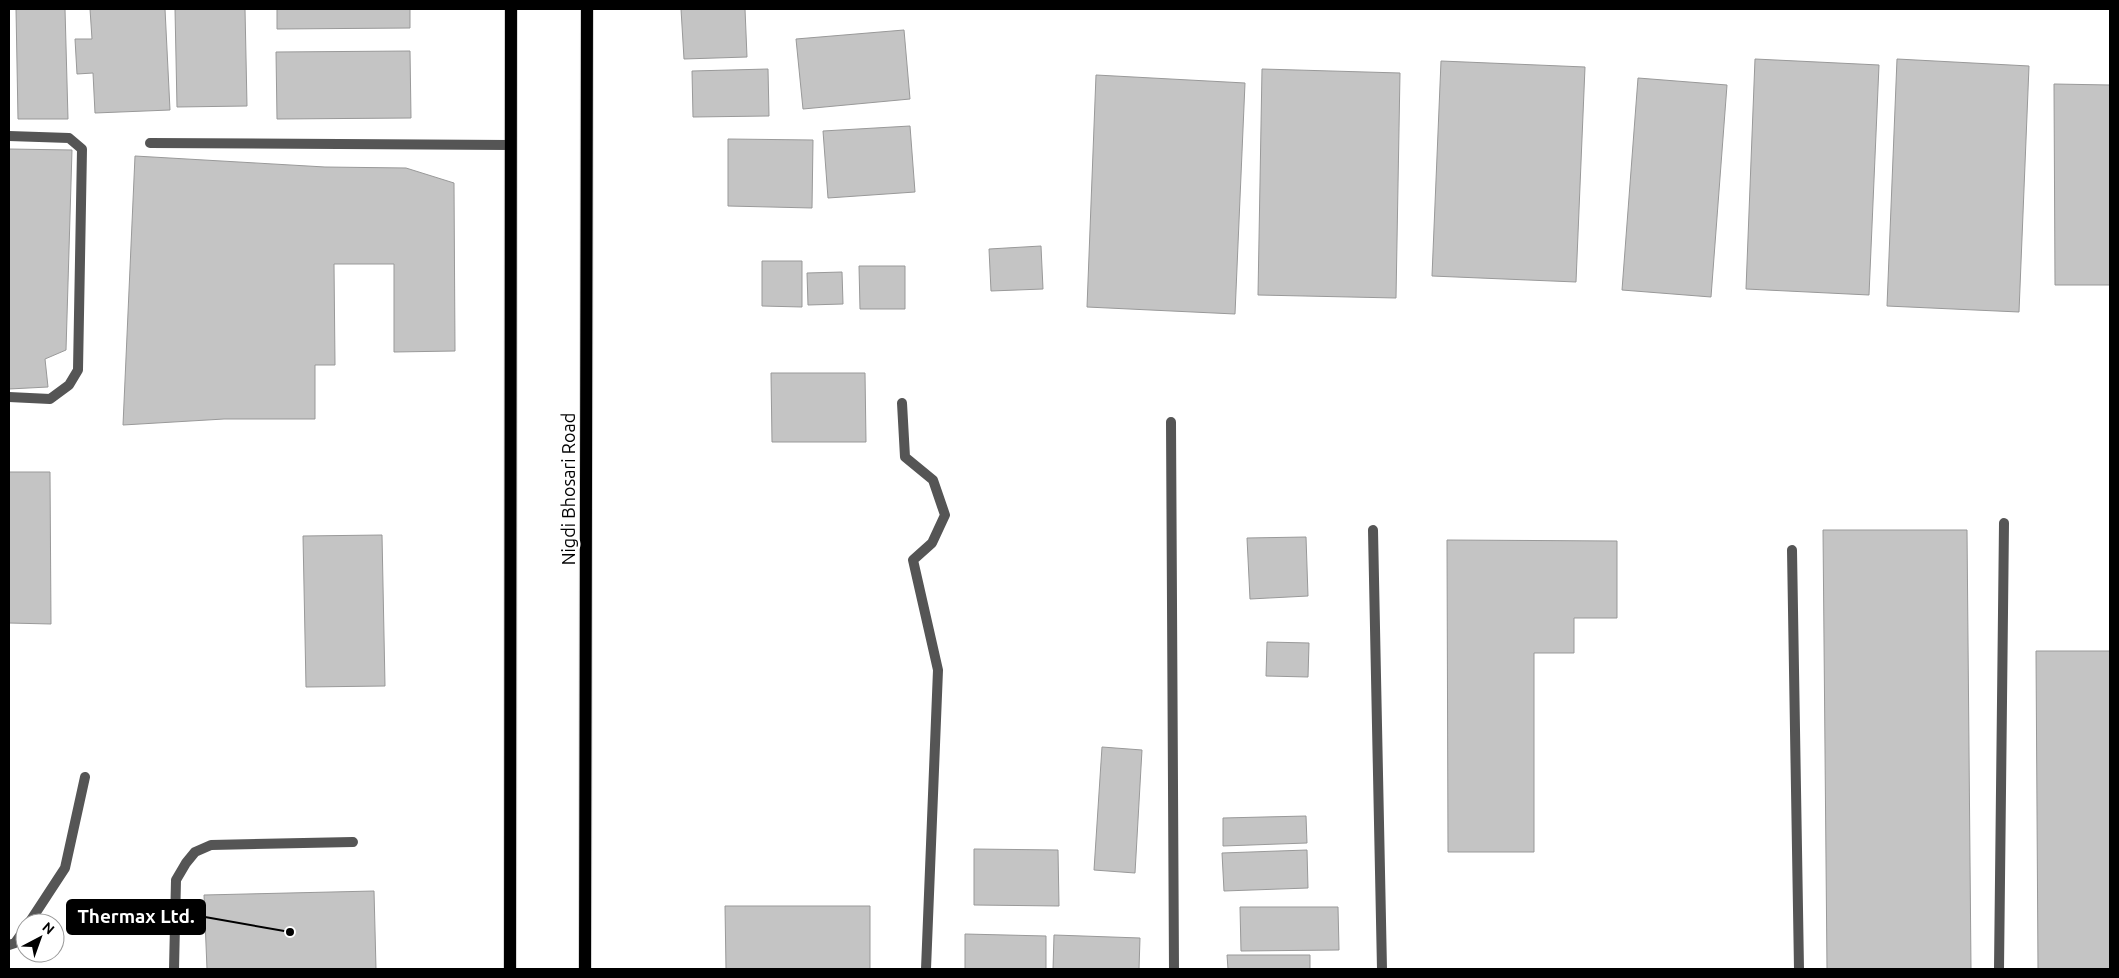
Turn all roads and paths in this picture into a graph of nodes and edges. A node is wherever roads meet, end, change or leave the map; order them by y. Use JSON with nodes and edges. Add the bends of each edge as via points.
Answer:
{"nodes":[{"id":1,"x":511,"y":9,"type":"edge"},
{"id":2,"x":587,"y":9,"type":"edge"},
{"id":3,"x":9,"y":136,"type":"edge"},
{"id":4,"x":150,"y":143,"type":"dead end"},
{"id":5,"x":511,"y":145,"type":"junction"},
{"id":6,"x":9,"y":396,"type":"edge"},
{"id":7,"x":902,"y":403,"type":"dead end"},
{"id":8,"x":1171,"y":422,"type":"dead end"},
{"id":9,"x":2004,"y":523,"type":"dead end"},
{"id":10,"x":1373,"y":530,"type":"dead end"},
{"id":11,"x":1792,"y":550,"type":"dead end"},
{"id":12,"x":85,"y":777,"type":"dead end"},
{"id":13,"x":353,"y":842,"type":"dead end"},
{"id":14,"x":36,"y":913,"type":"edge"},
{"id":15,"x":174,"y":969,"type":"edge"},
{"id":16,"x":510,"y":969,"type":"edge"},
{"id":17,"x":585,"y":969,"type":"edge"},
{"id":18,"x":926,"y":969,"type":"edge"},
{"id":19,"x":1174,"y":969,"type":"edge"},
{"id":20,"x":1382,"y":969,"type":"edge"},
{"id":21,"x":1799,"y":969,"type":"edge"},
{"id":22,"x":1999,"y":969,"type":"edge"}],
"edges":[{"from":1,"to":5,"type":"main road"},
{"from":2,"to":17,"type":"main road","name":"Nigdi Bhosari Road"},
{"from":3,"to":6,"type":"lane","via":[[69,138],[82,149],[78,370],[68,386],[50,399]]},
{"from":4,"to":5,"type":"lane"},
{"from":5,"to":16,"type":"main road"},
{"from":7,"to":18,"type":"lane","via":[[905,457],[933,480],[945,515],[932,543],[913,560],[938,670]]},
{"from":8,"to":19,"type":"lane"},
{"from":9,"to":22,"type":"lane"},
{"from":10,"to":20,"type":"lane"},
{"from":11,"to":21,"type":"lane"},
{"from":12,"to":14,"type":"lane","via":[[65,868]]},
{"from":13,"to":15,"type":"lane","via":[[211,845],[195,852],[176,880]]}]}
